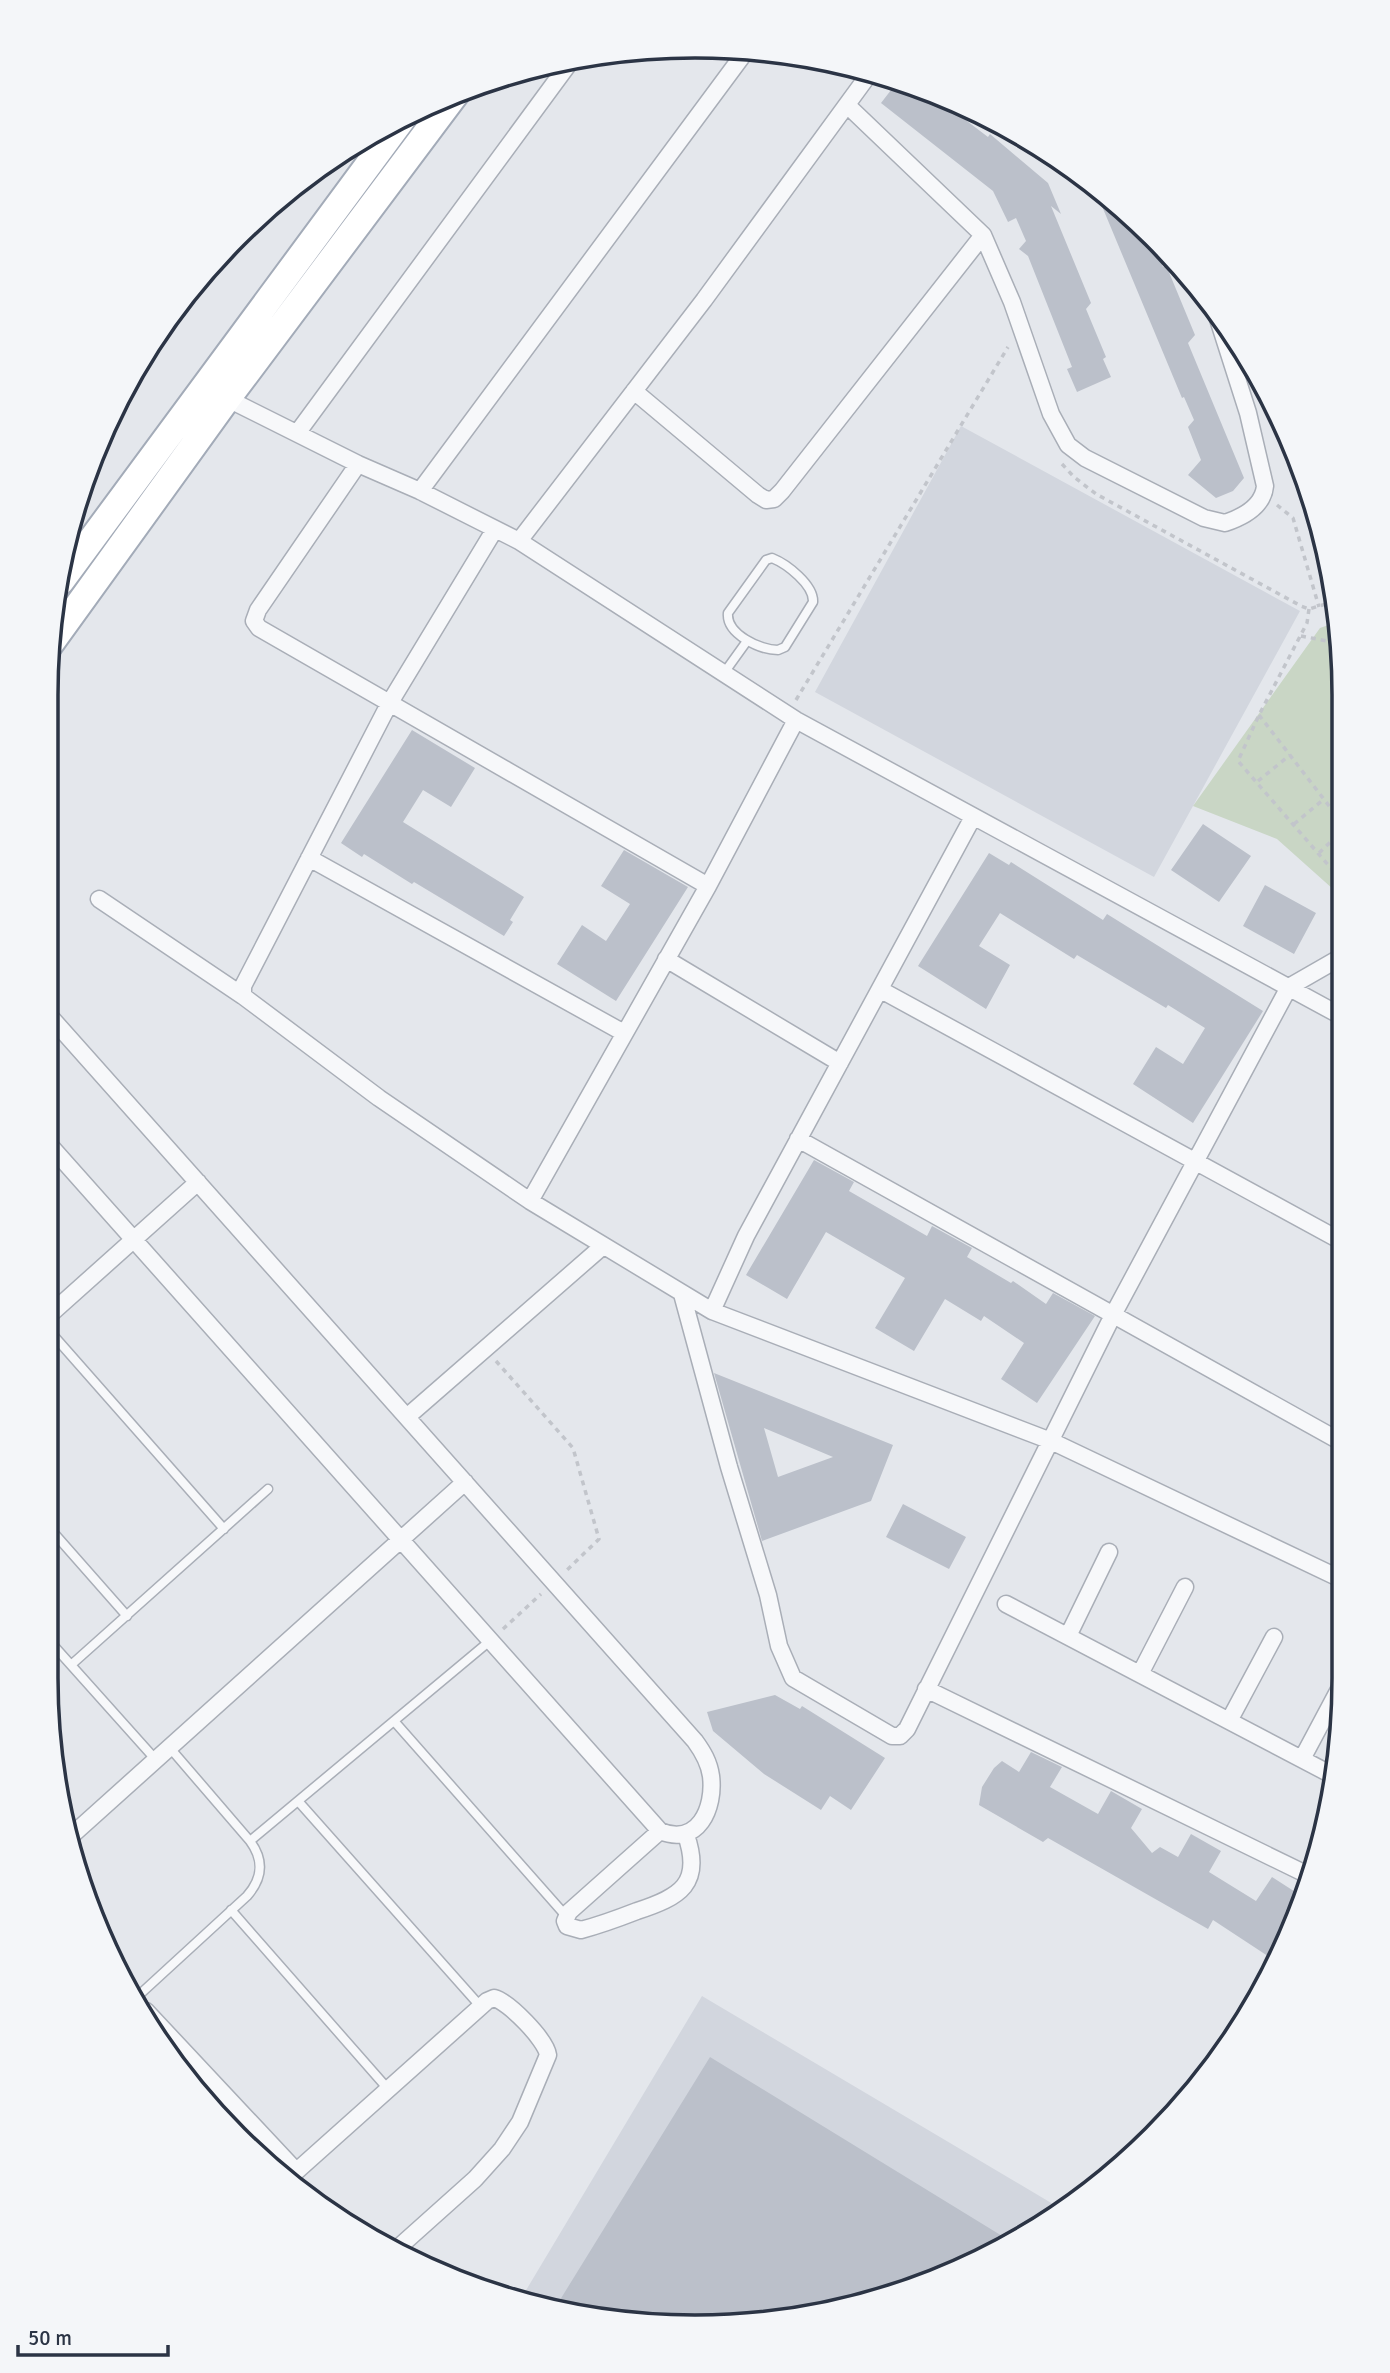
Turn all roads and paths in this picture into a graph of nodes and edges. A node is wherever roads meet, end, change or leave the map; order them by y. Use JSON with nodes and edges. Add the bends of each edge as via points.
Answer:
{"nodes":[{"id":1,"x":740,"y":59,"type":"edge"},
{"id":2,"x":563,"y":72,"type":"edge"},
{"id":3,"x":865,"y":80,"type":"edge"},
{"id":4,"x":847,"y":105,"type":"junction"},
{"id":5,"x":443,"y":110,"type":"edge"},
{"id":6,"x":393,"y":134,"type":"edge"},
{"id":7,"x":983,"y":235,"type":"junction"},
{"id":8,"x":1020,"y":326,"type":"junction"},
{"id":9,"x":1224,"y":340,"type":"edge"},
{"id":10,"x":634,"y":391,"type":"junction"},
{"id":11,"x":216,"y":392,"type":"junction"},
{"id":12,"x":298,"y":432,"type":"junction"},
{"id":13,"x":358,"y":464,"type":"junction"},
{"id":14,"x":421,"y":491,"type":"junction"},
{"id":15,"x":1265,"y":495,"type":"junction"},
{"id":16,"x":495,"y":529,"type":"junction"},
{"id":17,"x":519,"y":541,"type":"junction"},
{"id":18,"x":70,"y":570,"type":"edge"},
{"id":19,"x":1319,"y":607,"type":"dead end"},
{"id":20,"x":1309,"y":609,"type":"dead end"},
{"id":21,"x":62,"y":626,"type":"edge"},
{"id":22,"x":1301,"y":636,"type":"junction"},
{"id":23,"x":1330,"y":640,"type":"edge"},
{"id":24,"x":747,"y":641,"type":"junction"},
{"id":25,"x":724,"y":673,"type":"junction"},
{"id":26,"x":389,"y":704,"type":"junction"},
{"id":27,"x":1259,"y":715,"type":"junction"},
{"id":28,"x":792,"y":717,"type":"junction"},
{"id":29,"x":1290,"y":755,"type":"junction"},
{"id":30,"x":1258,"y":781,"type":"junction"},
{"id":31,"x":1324,"y":799,"type":"junction"},
{"id":32,"x":1332,"y":810,"type":"edge"},
{"id":33,"x":973,"y":817,"type":"junction"},
{"id":34,"x":1294,"y":824,"type":"junction"},
{"id":35,"x":1332,"y":841,"type":"edge"},
{"id":36,"x":1319,"y":854,"type":"junction"},
{"id":37,"x":309,"y":858,"type":"junction"},
{"id":38,"x":1332,"y":869,"type":"edge"},
{"id":39,"x":708,"y":886,"type":"junction"},
{"id":40,"x":99,"y":899,"type":"dead end"},
{"id":41,"x":666,"y":959,"type":"junction"},
{"id":42,"x":1332,"y":960,"type":"edge"},
{"id":43,"x":1289,"y":987,"type":"junction"},
{"id":44,"x":881,"y":990,"type":"junction"},
{"id":45,"x":243,"y":996,"type":"junction"},
{"id":46,"x":1332,"y":1011,"type":"edge"},
{"id":47,"x":58,"y":1025,"type":"edge"},
{"id":48,"x":624,"y":1033,"type":"junction"},
{"id":49,"x":840,"y":1063,"type":"junction"},
{"id":50,"x":798,"y":1139,"type":"junction"},
{"id":51,"x":58,"y":1154,"type":"edge"},
{"id":52,"x":1196,"y":1162,"type":"junction"},
{"id":53,"x":198,"y":1182,"type":"junction"},
{"id":54,"x":530,"y":1201,"type":"junction"},
{"id":55,"x":1332,"y":1236,"type":"edge"},
{"id":56,"x":134,"y":1239,"type":"junction"},
{"id":57,"x":603,"y":1246,"type":"junction"},
{"id":58,"x":682,"y":1294,"type":"junction"},
{"id":59,"x":58,"y":1307,"type":"edge"},
{"id":60,"x":712,"y":1311,"type":"junction"},
{"id":61,"x":1112,"y":1315,"type":"junction"},
{"id":62,"x":58,"y":1341,"type":"edge"},
{"id":63,"x":485,"y":1349,"type":"junction"},
{"id":64,"x":408,"y":1416,"type":"junction"},
{"id":65,"x":1332,"y":1438,"type":"edge"},
{"id":66,"x":1051,"y":1441,"type":"junction"},
{"id":67,"x":465,"y":1482,"type":"junction"},
{"id":68,"x":268,"y":1489,"type":"dead end"},
{"id":69,"x":224,"y":1529,"type":"junction"},
{"id":70,"x":58,"y":1538,"type":"edge"},
{"id":71,"x":400,"y":1539,"type":"junction"},
{"id":72,"x":1109,"y":1552,"type":"dead end"},
{"id":73,"x":1332,"y":1575,"type":"edge"},
{"id":74,"x":554,"y":1581,"type":"junction"},
{"id":75,"x":1185,"y":1587,"type":"dead end"},
{"id":76,"x":1006,"y":1604,"type":"dead end"},
{"id":77,"x":127,"y":1616,"type":"junction"},
{"id":78,"x":1068,"y":1636,"type":"junction"},
{"id":79,"x":1274,"y":1637,"type":"dead end"},
{"id":80,"x":491,"y":1640,"type":"junction"},
{"id":81,"x":58,"y":1650,"type":"edge"},
{"id":82,"x":71,"y":1665,"type":"junction"},
{"id":83,"x":1140,"y":1674,"type":"junction"},
{"id":84,"x":926,"y":1689,"type":"junction"},
{"id":85,"x":1331,"y":1704,"type":"edge"},
{"id":86,"x":394,"y":1721,"type":"junction"},
{"id":87,"x":1229,"y":1721,"type":"junction"},
{"id":88,"x":170,"y":1748,"type":"junction"},
{"id":89,"x":1303,"y":1759,"type":"junction"},
{"id":90,"x":156,"y":1760,"type":"junction"},
{"id":91,"x":1325,"y":1771,"type":"edge"},
{"id":92,"x":298,"y":1801,"type":"junction"},
{"id":93,"x":76,"y":1831,"type":"edge"},
{"id":94,"x":660,"y":1831,"type":"junction"},
{"id":95,"x":686,"y":1835,"type":"junction"},
{"id":96,"x":250,"y":1841,"type":"junction"},
{"id":97,"x":1302,"y":1872,"type":"edge"},
{"id":98,"x":231,"y":1910,"type":"junction"},
{"id":99,"x":566,"y":1916,"type":"junction"},
{"id":100,"x":141,"y":1993,"type":"edge"},
{"id":101,"x":481,"y":2007,"type":"junction"},
{"id":102,"x":183,"y":2058,"type":"edge"},
{"id":103,"x":201,"y":2081,"type":"edge"},
{"id":104,"x":388,"y":2089,"type":"junction"},
{"id":105,"x":211,"y":2092,"type":"edge"},
{"id":106,"x":281,"y":2162,"type":"edge"},
{"id":107,"x":294,"y":2173,"type":"edge"},
{"id":108,"x":402,"y":2244,"type":"edge"}],
"edges":[{"from":1,"to":14,"type":"street"},
{"from":2,"to":12,"type":"street"},
{"from":3,"to":4,"type":"street"},
{"from":4,"to":7,"type":"street"},
{"from":4,"to":10,"type":"street"},
{"from":5,"to":11,"type":"main road"},
{"from":6,"to":11,"type":"main road"},
{"from":7,"to":8,"type":"street"},
{"from":7,"to":10,"type":"street","via":[[774,499],[758,495]]},
{"from":8,"to":15,"type":"street","via":[[1051,414],[1075,452],[1212,522],[1231,521],[1257,507]]},
{"from":8,"to":28,"type":"path"},
{"from":9,"to":15,"type":"street","via":[[1254,437]]},
{"from":10,"to":17,"type":"street"},
{"from":11,"to":12,"type":"street"},
{"from":11,"to":18,"type":"main road"},
{"from":11,"to":21,"type":"main road"},
{"from":12,"to":13,"type":"street"},
{"from":13,"to":14,"type":"street"},
{"from":13,"to":26,"type":"street","via":[[254,621]]},
{"from":14,"to":16,"type":"street"},
{"from":15,"to":19,"type":"path","via":[[1293,517]]},
{"from":16,"to":17,"type":"street"},
{"from":16,"to":26,"type":"street"},
{"from":17,"to":25,"type":"street"},
{"from":20,"to":22,"type":"path"},
{"from":22,"to":23,"type":"path"},
{"from":22,"to":27,"type":"path"},
{"from":24,"to":24,"type":"lane","via":[[772,650],[785,647],[813,602],[810,589],[776,559],[766,560],[728,613],[728,623]]},
{"from":24,"to":25,"type":"lane"},
{"from":25,"to":28,"type":"street"},
{"from":26,"to":37,"type":"street"},
{"from":26,"to":39,"type":"street"},
{"from":27,"to":29,"type":"path"},
{"from":27,"to":30,"type":"path","via":[[1238,761]]},
{"from":28,"to":33,"type":"street"},
{"from":28,"to":39,"type":"street"},
{"from":29,"to":30,"type":"path"},
{"from":29,"to":31,"type":"path"},
{"from":30,"to":34,"type":"path"},
{"from":31,"to":32,"type":"path"},
{"from":31,"to":34,"type":"path"},
{"from":33,"to":43,"type":"street"},
{"from":33,"to":44,"type":"street"},
{"from":34,"to":36,"type":"path"},
{"from":35,"to":36,"type":"path"},
{"from":36,"to":38,"type":"path"},
{"from":37,"to":45,"type":"street","via":[[243,986]]},
{"from":37,"to":48,"type":"street"},
{"from":39,"to":41,"type":"street"},
{"from":40,"to":45,"type":"street"},
{"from":41,"to":48,"type":"street"},
{"from":41,"to":49,"type":"street"},
{"from":42,"to":43,"type":"street"},
{"from":43,"to":46,"type":"street"},
{"from":43,"to":52,"type":"street"},
{"from":44,"to":49,"type":"street"},
{"from":44,"to":52,"type":"street"},
{"from":45,"to":54,"type":"street","via":[[379,1098]]},
{"from":47,"to":53,"type":"street"},
{"from":48,"to":54,"type":"street"},
{"from":49,"to":50,"type":"street"},
{"from":50,"to":60,"type":"street"},
{"from":50,"to":61,"type":"street"},
{"from":51,"to":56,"type":"street"},
{"from":52,"to":55,"type":"street"},
{"from":52,"to":61,"type":"street"},
{"from":53,"to":56,"type":"street"},
{"from":53,"to":64,"type":"street"},
{"from":54,"to":57,"type":"street"},
{"from":56,"to":59,"type":"street"},
{"from":56,"to":71,"type":"street"},
{"from":57,"to":58,"type":"street"},
{"from":57,"to":63,"type":"street"},
{"from":58,"to":60,"type":"street"},
{"from":58,"to":84,"type":"street","via":[[779,1646],[793,1678],[892,1736],[900,1736],[907,1728]]},
{"from":60,"to":66,"type":"street"},
{"from":61,"to":65,"type":"street"},
{"from":61,"to":66,"type":"street"},
{"from":62,"to":69,"type":"lane"},
{"from":63,"to":64,"type":"street"},
{"from":63,"to":74,"type":"path","via":[[573,1448],[577,1461],[599,1539]]},
{"from":64,"to":67,"type":"street"},
{"from":66,"to":73,"type":"street"},
{"from":66,"to":84,"type":"street"},
{"from":67,"to":71,"type":"street"},
{"from":67,"to":74,"type":"street"},
{"from":68,"to":69,"type":"lane"},
{"from":69,"to":77,"type":"lane"},
{"from":70,"to":77,"type":"lane"},
{"from":71,"to":80,"type":"street"},
{"from":71,"to":88,"type":"street"},
{"from":72,"to":78,"type":"street"},
{"from":74,"to":80,"type":"path"},
{"from":74,"to":95,"type":"street","via":[[703,1752],[711,1777],[709,1805],[696,1828]]},
{"from":75,"to":83,"type":"street"},
{"from":76,"to":78,"type":"street"},
{"from":77,"to":82,"type":"lane"},
{"from":78,"to":83,"type":"street"},
{"from":79,"to":87,"type":"street"},
{"from":80,"to":86,"type":"lane"},
{"from":80,"to":94,"type":"street"},
{"from":81,"to":82,"type":"lane"},
{"from":82,"to":90,"type":"lane"},
{"from":83,"to":87,"type":"street"},
{"from":84,"to":97,"type":"street"},
{"from":85,"to":89,"type":"street"},
{"from":86,"to":92,"type":"lane"},
{"from":86,"to":99,"type":"lane"},
{"from":87,"to":89,"type":"street"},
{"from":88,"to":90,"type":"street"},
{"from":88,"to":96,"type":"lane"},
{"from":89,"to":91,"type":"street"},
{"from":90,"to":93,"type":"street"},
{"from":92,"to":96,"type":"lane"},
{"from":92,"to":101,"type":"lane"},
{"from":94,"to":95,"type":"street","via":[[673,1837]]},
{"from":94,"to":99,"type":"street"},
{"from":95,"to":99,"type":"street","via":[[693,1867],[679,1893],[581,1930],[567,1926]]},
{"from":96,"to":98,"type":"lane","via":[[259,1859],[258,1879]]},
{"from":98,"to":100,"type":"lane"},
{"from":98,"to":104,"type":"lane"},
{"from":101,"to":104,"type":"street"},
{"from":101,"to":108,"type":"street","via":[[494,1998],[508,2004],[544,2044],[547,2061],[520,2122],[502,2149]]},
{"from":102,"to":103,"type":"street"},
{"from":104,"to":107,"type":"street"},
{"from":105,"to":106,"type":"street"}]}
